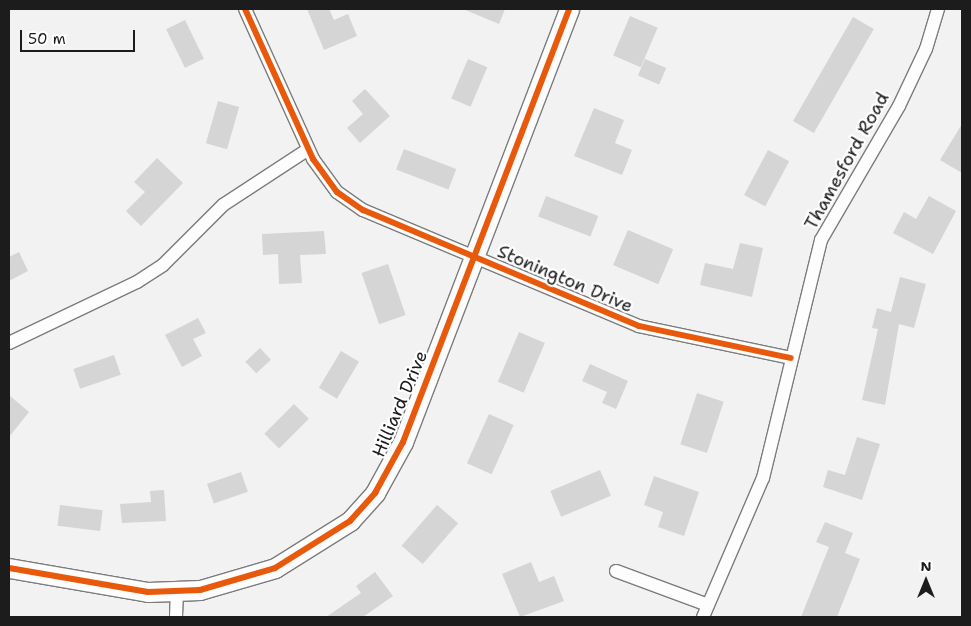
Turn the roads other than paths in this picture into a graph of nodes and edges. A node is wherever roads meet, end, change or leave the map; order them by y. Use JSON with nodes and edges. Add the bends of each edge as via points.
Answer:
{"nodes":[{"id":1,"x":245,"y":9,"type":"edge"},
{"id":2,"x":569,"y":9,"type":"edge"},
{"id":3,"x":938,"y":9,"type":"edge"},
{"id":4,"x":308,"y":150,"type":"junction"},
{"id":5,"x":474,"y":258,"type":"junction"},
{"id":6,"x":9,"y":342,"type":"edge"},
{"id":7,"x":791,"y":358,"type":"junction"},
{"id":8,"x":9,"y":568,"type":"edge"},
{"id":9,"x":616,"y":571,"type":"dead end"},
{"id":10,"x":177,"y":591,"type":"junction"},
{"id":11,"x":705,"y":611,"type":"edge"},
{"id":12,"x":176,"y":617,"type":"edge"}],
"edges":[{"from":1,"to":4,"type":"street","name":"Stonington Drive"},
{"from":2,"to":5,"type":"street","name":"Hilliard Drive"},
{"from":3,"to":7,"type":"street","name":"Thamesford Road","via":[[926,49],[899,106],[821,240]]},
{"from":4,"to":5,"type":"street","name":"Stonington Drive","via":[[337,192],[363,210]]},
{"from":4,"to":6,"type":"street","via":[[223,206],[163,265],[137,282]]},
{"from":5,"to":7,"type":"street","name":"Stonington Drive","via":[[639,326]]},
{"from":5,"to":10,"type":"street","name":"Hilliard Drive","via":[[404,442],[364,507],[312,548],[275,568],[220,587]]},
{"from":7,"to":11,"type":"street","name":"Thamesford Road","via":[[763,478]]},
{"from":8,"to":10,"type":"street","name":"Hilliard Drive","via":[[148,592]]},
{"from":9,"to":11,"type":"street"},
{"from":10,"to":12,"type":"street"}]}
